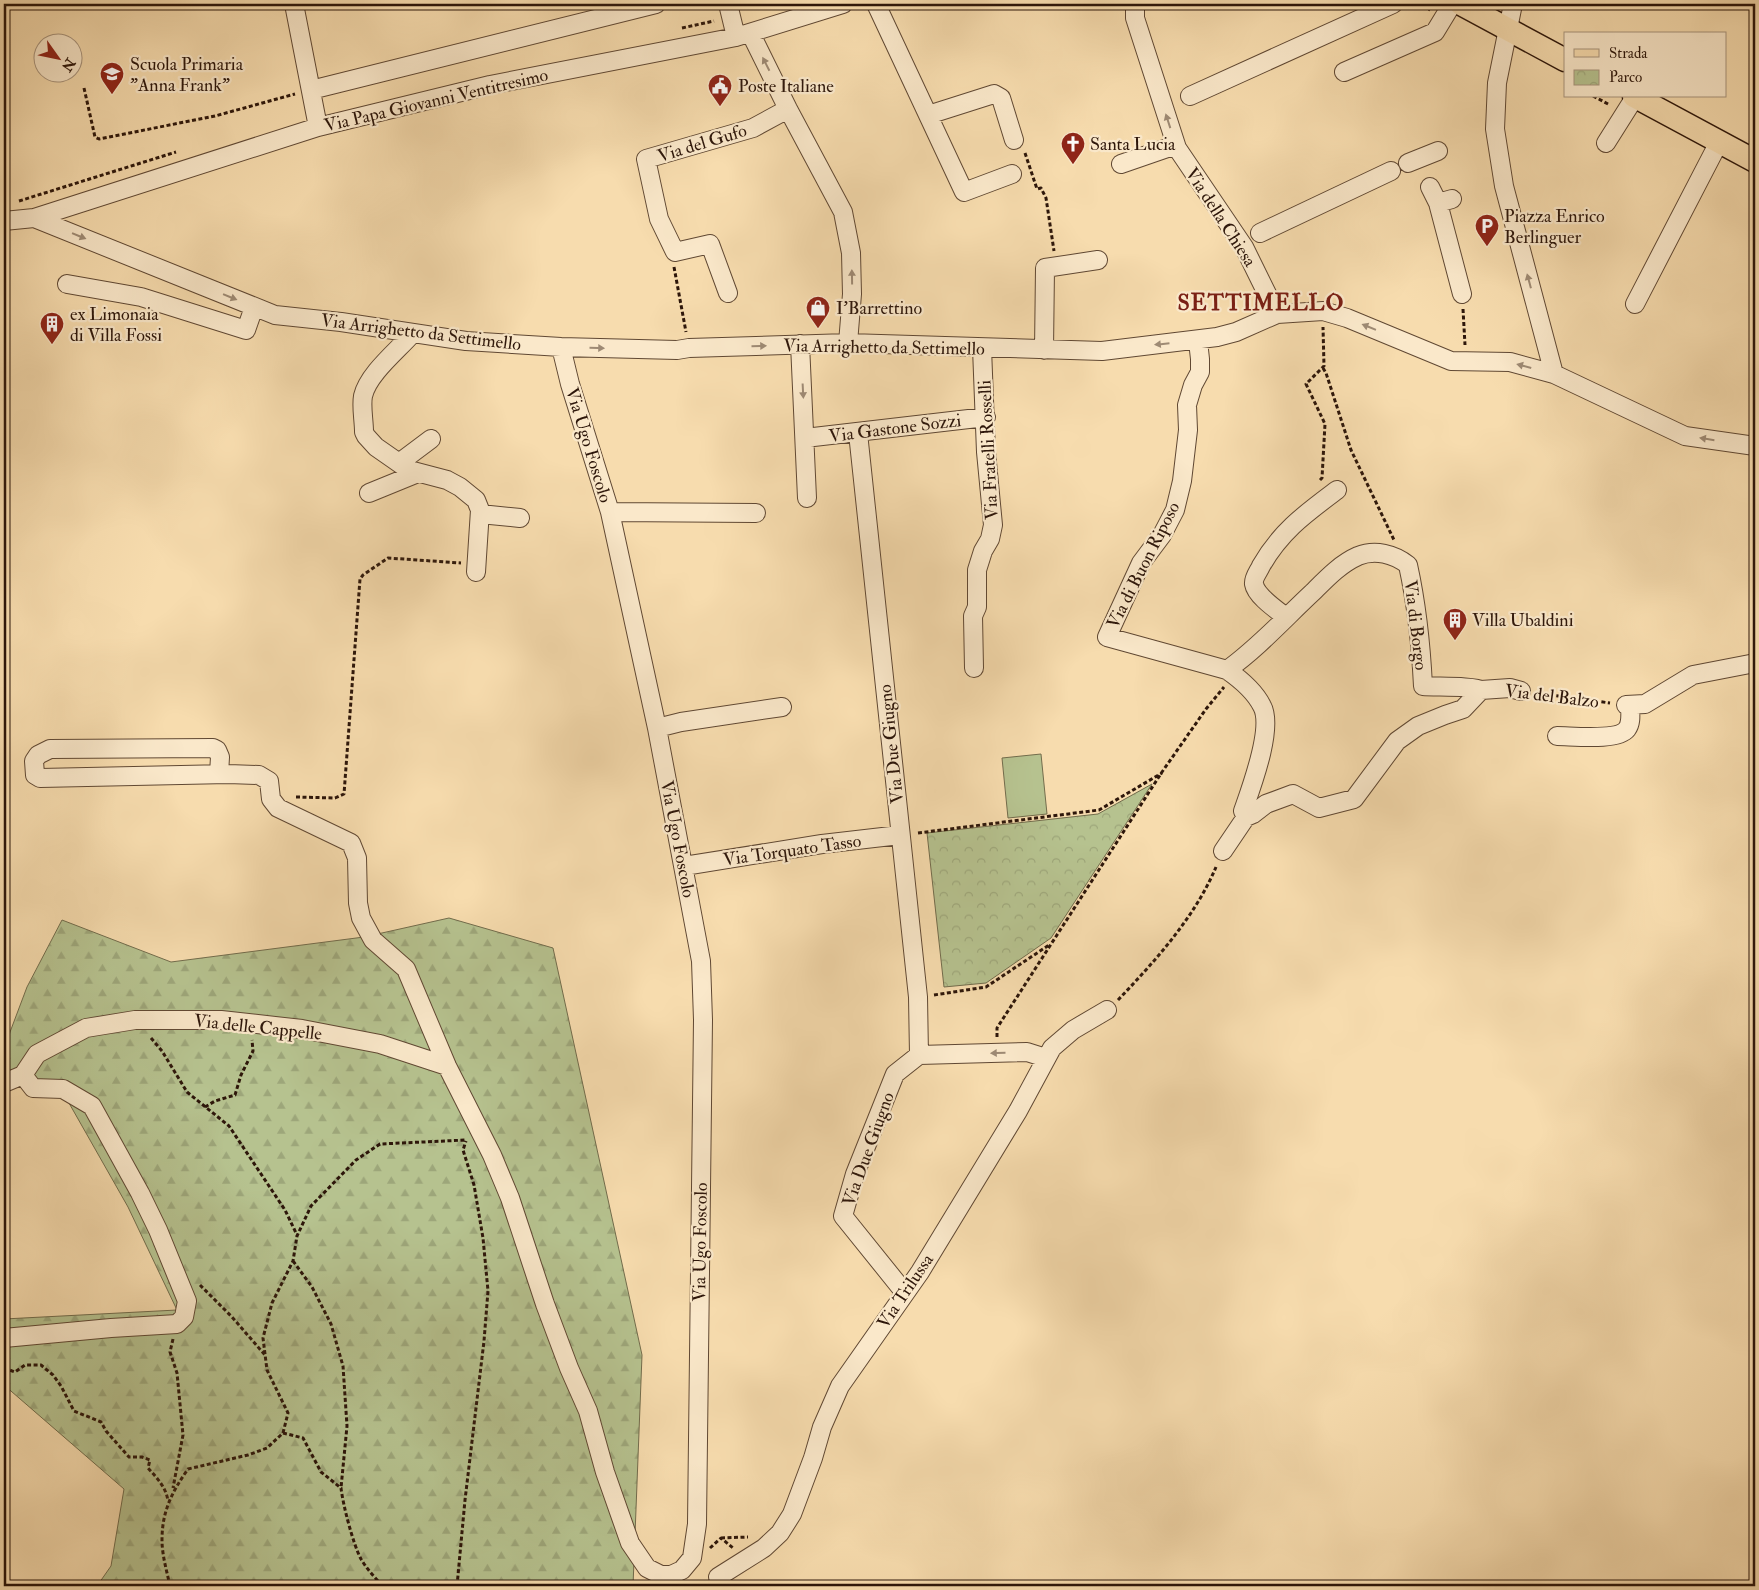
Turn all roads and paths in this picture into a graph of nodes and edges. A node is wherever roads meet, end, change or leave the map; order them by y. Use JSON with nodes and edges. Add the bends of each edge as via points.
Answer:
{"nodes":[{"id":1,"x":294,"y":4,"type":"edge"},
{"id":2,"x":656,"y":4,"type":"edge"},
{"id":3,"x":728,"y":4,"type":"edge"},
{"id":4,"x":843,"y":4,"type":"edge"},
{"id":5,"x":876,"y":4,"type":"edge"},
{"id":6,"x":1135,"y":4,"type":"edge"},
{"id":7,"x":1393,"y":4,"type":"edge"},
{"id":8,"x":1452,"y":4,"type":"edge"},
{"id":9,"x":1461,"y":4,"type":"edge"},
{"id":10,"x":1513,"y":4,"type":"edge"},
{"id":11,"x":1508,"y":29,"type":"junction"},
{"id":12,"x":743,"y":36,"type":"junction"},
{"id":13,"x":1564,"y":59,"type":"edge"},
{"id":14,"x":1344,"y":72,"type":"dead end"},
{"id":15,"x":84,"y":88,"type":"dead end"},
{"id":16,"x":311,"y":90,"type":"junction"},
{"id":17,"x":1190,"y":96,"type":"dead end"},
{"id":18,"x":1633,"y":98,"type":"edge"},
{"id":19,"x":1636,"y":98,"type":"edge"},
{"id":20,"x":788,"y":110,"type":"junction"},
{"id":21,"x":928,"y":115,"type":"junction"},
{"id":22,"x":318,"y":127,"type":"junction"},
{"id":23,"x":1719,"y":142,"type":"junction"},
{"id":24,"x":1606,"y":143,"type":"dead end"},
{"id":25,"x":1019,"y":145,"type":"joint"},
{"id":26,"x":1176,"y":145,"type":"junction"},
{"id":27,"x":1438,"y":151,"type":"dead end"},
{"id":28,"x":1755,"y":161,"type":"edge"},
{"id":29,"x":1408,"y":163,"type":"dead end"},
{"id":30,"x":1120,"y":164,"type":"dead end"},
{"id":31,"x":1391,"y":171,"type":"dead end"},
{"id":32,"x":1012,"y":174,"type":"dead end"},
{"id":33,"x":1440,"y":197,"type":"dead end"},
{"id":34,"x":34,"y":218,"type":"junction"},
{"id":35,"x":4,"y":221,"type":"edge"},
{"id":36,"x":1249,"y":238,"type":"junction"},
{"id":37,"x":669,"y":239,"type":"junction"},
{"id":38,"x":1098,"y":260,"type":"dead end"},
{"id":39,"x":1056,"y":266,"type":"junction"},
{"id":40,"x":67,"y":284,"type":"dead end"},
{"id":41,"x":728,"y":292,"type":"dead end"},
{"id":42,"x":1462,"y":294,"type":"joint"},
{"id":43,"x":1635,"y":304,"type":"dead end"},
{"id":44,"x":254,"y":307,"type":"junction"},
{"id":45,"x":1323,"y":310,"type":"junction"},
{"id":46,"x":1277,"y":314,"type":"junction"},
{"id":47,"x":412,"y":334,"type":"junction"},
{"id":48,"x":1198,"y":340,"type":"junction"},
{"id":49,"x":848,"y":343,"type":"junction"},
{"id":50,"x":800,"y":344,"type":"junction"},
{"id":51,"x":561,"y":347,"type":"junction"},
{"id":52,"x":688,"y":348,"type":"junction"},
{"id":53,"x":982,"y":348,"type":"junction"},
{"id":54,"x":1044,"y":350,"type":"junction"},
{"id":55,"x":1465,"y":361,"type":"junction"},
{"id":56,"x":1322,"y":368,"type":"junction"},
{"id":57,"x":1554,"y":374,"type":"junction"},
{"id":58,"x":986,"y":417,"type":"junction"},
{"id":59,"x":858,"y":433,"type":"junction"},
{"id":60,"x":805,"y":438,"type":"junction"},
{"id":61,"x":432,"y":439,"type":"dead end"},
{"id":62,"x":1755,"y":446,"type":"edge"},
{"id":63,"x":399,"y":463,"type":"junction"},
{"id":64,"x":418,"y":473,"type":"junction"},
{"id":65,"x":1317,"y":483,"type":"dead end"},
{"id":66,"x":1337,"y":490,"type":"dead end"},
{"id":67,"x":369,"y":493,"type":"dead end"},
{"id":68,"x":807,"y":498,"type":"dead end"},
{"id":69,"x":610,"y":512,"type":"junction"},
{"id":70,"x":756,"y":513,"type":"dead end"},
{"id":71,"x":480,"y":514,"type":"junction"},
{"id":72,"x":520,"y":518,"type":"dead end"},
{"id":73,"x":1397,"y":546,"type":"dead end"},
{"id":74,"x":477,"y":568,"type":"joint"},
{"id":75,"x":1286,"y":617,"type":"junction"},
{"id":76,"x":1755,"y":663,"type":"edge"},
{"id":77,"x":974,"y":668,"type":"dead end"},
{"id":78,"x":1231,"y":673,"type":"junction"},
{"id":79,"x":1481,"y":690,"type":"junction"},
{"id":80,"x":1521,"y":690,"type":"joint"},
{"id":81,"x":1628,"y":705,"type":"junction"},
{"id":82,"x":782,"y":707,"type":"dead end"},
{"id":83,"x":657,"y":728,"type":"junction"},
{"id":84,"x":1557,"y":736,"type":"dead end"},
{"id":85,"x":1162,"y":772,"type":"junction"},
{"id":86,"x":219,"y":774,"type":"junction"},
{"id":87,"x":270,"y":796,"type":"junction"},
{"id":88,"x":1246,"y":816,"type":"junction"},
{"id":89,"x":900,"y":836,"type":"junction"},
{"id":90,"x":1223,"y":851,"type":"joint"},
{"id":91,"x":684,"y":866,"type":"junction"},
{"id":92,"x":1052,"y":943,"type":"junction"},
{"id":93,"x":918,"y":997,"type":"junction"},
{"id":94,"x":1107,"y":1010,"type":"joint"},
{"id":95,"x":135,"y":1020,"type":"junction"},
{"id":96,"x":247,"y":1022,"type":"junction"},
{"id":97,"x":997,"y":1053,"type":"junction"},
{"id":98,"x":919,"y":1055,"type":"junction"},
{"id":99,"x":1046,"y":1058,"type":"junction"},
{"id":100,"x":447,"y":1066,"type":"junction"},
{"id":101,"x":23,"y":1075,"type":"junction"},
{"id":102,"x":4,"y":1083,"type":"edge"},
{"id":103,"x":205,"y":1107,"type":"junction"},
{"id":104,"x":297,"y":1236,"type":"junction"},
{"id":105,"x":292,"y":1261,"type":"junction"},
{"id":106,"x":171,"y":1262,"type":"junction"},
{"id":107,"x":905,"y":1293,"type":"junction"},
{"id":108,"x":177,"y":1324,"type":"junction"},
{"id":109,"x":4,"y":1338,"type":"edge"},
{"id":110,"x":266,"y":1356,"type":"junction"},
{"id":111,"x":4,"y":1368,"type":"edge"},
{"id":112,"x":283,"y":1433,"type":"junction"},
{"id":113,"x":341,"y":1488,"type":"junction"},
{"id":114,"x":173,"y":1491,"type":"junction"},
{"id":115,"x":168,"y":1504,"type":"junction"},
{"id":116,"x":694,"y":1547,"type":"junction"},
{"id":117,"x":745,"y":1559,"type":"junction"},
{"id":118,"x":718,"y":1577,"type":"dead end"},
{"id":119,"x":170,"y":1586,"type":"edge"},
{"id":120,"x":383,"y":1586,"type":"edge"},
{"id":121,"x":457,"y":1586,"type":"edge"}],
"edges":[{"from":1,"to":16,"type":"street"},
{"from":2,"to":16,"type":"street"},
{"from":3,"to":12,"type":"street"},
{"from":4,"to":12,"type":"street","name":"Via Papa Giovanni Ventitresimo"},
{"from":5,"to":21,"type":"street"},
{"from":26,"to":6,"type":"street","name":"Via della Chiesa","one_way":true,"via":[[1134,18]]},
{"from":7,"to":17,"type":"street"},
{"from":8,"to":14,"type":"street","via":[[1435,32]]},
{"from":9,"to":11,"type":"main road"},
{"from":10,"to":11,"type":"street"},
{"from":11,"to":13,"type":"main road"},
{"from":57,"to":11,"type":"street","one_way":true,"via":[[1505,190],[1495,129],[1497,83]]},
{"from":20,"to":12,"type":"street","one_way":true},
{"from":12,"to":22,"type":"street","name":"Via Papa Giovanni Ventitresimo","via":[[490,85]]},
{"from":15,"to":16,"type":"path","via":[[95,137],[99,139],[215,116]]},
{"from":16,"to":22,"type":"street"},
{"from":18,"to":24,"type":"street"},
{"from":19,"to":23,"type":"main road"},
{"from":20,"to":37,"type":"street","name":"Via del Gufo","via":[[753,128],[646,159],[659,219]]},
{"from":49,"to":20,"type":"street","one_way":true,"via":[[851,254],[843,212]]},
{"from":21,"to":25,"type":"street","via":[[994,94],[1000,98]]},
{"from":21,"to":32,"type":"street","via":[[964,192]]},
{"from":22,"to":34,"type":"street","name":"Via Papa Giovanni Ventitresimo"},
{"from":23,"to":28,"type":"main road"},
{"from":23,"to":43,"type":"street"},
{"from":25,"to":39,"type":"path","via":[[1037,189],[1041,188],[1047,198]]},
{"from":26,"to":30,"type":"street"},
{"from":26,"to":36,"type":"street","name":"Via della Chiesa"},
{"from":27,"to":29,"type":"street"},
{"from":31,"to":36,"type":"street"},
{"from":33,"to":42,"type":"street"},
{"from":34,"to":35,"type":"street","name":"Via Arrighetto da Settimello"},
{"from":34,"to":44,"type":"street","name":"Via Arrighetto da Settimello","one_way":true},
{"from":36,"to":46,"type":"street","name":"Via della Chiesa"},
{"from":37,"to":41,"type":"street","via":[[675,252],[710,244]]},
{"from":37,"to":52,"type":"path"},
{"from":38,"to":39,"type":"street"},
{"from":39,"to":54,"type":"street","via":[[1045,268]]},
{"from":40,"to":44,"type":"street","via":[[141,297],[246,330]]},
{"from":42,"to":55,"type":"path"},
{"from":44,"to":47,"type":"street","name":"Via Arrighetto da Settimello","via":[[275,315]]},
{"from":45,"to":46,"type":"street","name":"Via Arrighetto da Settimello"},
{"from":55,"to":45,"type":"street","name":"Via Arrighetto da Settimello","one_way":true,"via":[[1451,361]]},
{"from":45,"to":56,"type":"path"},
{"from":46,"to":48,"type":"street","name":"Via Arrighetto da Settimello","via":[[1236,332]]},
{"from":47,"to":51,"type":"street","name":"Via Arrighetto da Settimello"},
{"from":47,"to":63,"type":"street","via":[[370,380],[364,396],[365,434],[376,447]]},
{"from":48,"to":54,"type":"street","name":"Via Arrighetto da Settimello","one_way":true,"via":[[1102,350]]},
{"from":48,"to":78,"type":"street","name":"Via di Buon Riposo","via":[[1200,372],[1187,405],[1188,430],[1175,510],[1141,564],[1106,637]]},
{"from":49,"to":50,"type":"street","name":"Via Arrighetto da Settimello"},
{"from":49,"to":53,"type":"street","name":"Via Arrighetto da Settimello"},
{"from":52,"to":50,"type":"street","name":"Via Arrighetto da Settimello","one_way":true},
{"from":50,"to":60,"type":"street","one_way":true},
{"from":51,"to":52,"type":"street","name":"Via Arrighetto da Settimello","one_way":true},
{"from":51,"to":69,"type":"street","name":"Via Ugo Foscolo"},
{"from":53,"to":54,"type":"street","name":"Via Arrighetto da Settimello"},
{"from":53,"to":58,"type":"street","name":"Via Fratelli Rosselli"},
{"from":57,"to":55,"type":"street","name":"Via Arrighetto da Settimello","one_way":true,"via":[[1510,362]]},
{"from":56,"to":65,"type":"path","via":[[1306,384],[1326,424],[1322,478]]},
{"from":56,"to":73,"type":"path","via":[[1351,450]]},
{"from":62,"to":57,"type":"street","name":"Via Arrighetto da Settimello","one_way":true,"via":[[1685,436]]},
{"from":58,"to":59,"type":"street","name":"Via Gastone Sozzi"},
{"from":58,"to":77,"type":"street","name":"Via Fratelli Rosselli","via":[[993,525],[977,570],[977,607],[973,616]]},
{"from":59,"to":60,"type":"street","name":"Via Gastone Sozzi"},
{"from":59,"to":89,"type":"street","name":"Via Due Giugno"},
{"from":60,"to":68,"type":"street"},
{"from":61,"to":63,"type":"street"},
{"from":63,"to":64,"type":"street"},
{"from":64,"to":67,"type":"street"},
{"from":64,"to":71,"type":"street","via":[[447,480],[460,487],[476,500]]},
{"from":66,"to":75,"type":"street","via":[[1292,525],[1272,548],[1256,577],[1254,584],[1259,594]]},
{"from":69,"to":70,"type":"street"},
{"from":69,"to":83,"type":"street","name":"Via Ugo Foscolo"},
{"from":71,"to":72,"type":"street"},
{"from":71,"to":74,"type":"street"},
{"from":74,"to":87,"type":"path","via":[[388,558],[362,574],[344,794],[335,798]]},
{"from":75,"to":78,"type":"street"},
{"from":75,"to":79,"type":"street","name":"Via di Borgo","via":[[1335,571],[1358,556],[1374,552],[1390,555],[1408,566],[1418,613],[1423,686],[1476,687]]},
{"from":76,"to":81,"type":"street","via":[[1693,674],[1644,704]]},
{"from":78,"to":85,"type":"path"},
{"from":78,"to":88,"type":"street","name":"Via di Buon Riposo","via":[[1253,692],[1263,707],[1265,724],[1258,765],[1243,811]]},
{"from":79,"to":80,"type":"street","name":"Via del Balzo"},
{"from":79,"to":88,"type":"street","name":"Via del Balzo","via":[[1463,709],[1418,726],[1396,741],[1354,799],[1318,808],[1293,794]]},
{"from":80,"to":81,"type":"path","name":"Via del Balzo"},
{"from":81,"to":84,"type":"street","via":[[1629,725],[1623,733]]},
{"from":82,"to":83,"type":"street"},
{"from":83,"to":91,"type":"street","name":"Via Ugo Foscolo"},
{"from":85,"to":89,"type":"path","via":[[1099,810]]},
{"from":85,"to":92,"type":"path"},
{"from":86,"to":86,"type":"street","via":[[40,778],[35,775],[34,762],[38,755],[50,749],[213,748],[220,757]]},
{"from":86,"to":87,"type":"street","via":[[264,777],[270,784]]},
{"from":87,"to":100,"type":"street","via":[[278,808],[351,843],[356,858],[360,918],[373,940],[406,969]]},
{"from":88,"to":90,"type":"street","name":"Via di Buon Riposo"},
{"from":89,"to":91,"type":"street","name":"Via Torquato Tasso","via":[[822,844]]},
{"from":89,"to":93,"type":"street","name":"Via Due Giugno"},
{"from":90,"to":94,"type":"path","via":[[1195,908],[1137,980]]},
{"from":91,"to":116,"type":"street","name":"Via Ugo Foscolo","via":[[701,961],[703,1020],[697,1524]]},
{"from":92,"to":93,"type":"path","via":[[986,987]]},
{"from":92,"to":97,"type":"path","via":[[997,1028]]},
{"from":93,"to":98,"type":"street","name":"Via Due Giugno"},
{"from":94,"to":99,"type":"street","name":"Via Trilussa","via":[[1073,1030],[1052,1048]]},
{"from":95,"to":96,"type":"street","name":"Via delle Cappelle"},
{"from":95,"to":101,"type":"street","name":"Via delle Cappelle","via":[[86,1028],[37,1054]]},
{"from":95,"to":103,"type":"path","via":[[162,1051],[187,1092]]},
{"from":96,"to":100,"type":"street","name":"Via delle Cappelle","via":[[380,1044]]},
{"from":96,"to":103,"type":"path","via":[[254,1052],[241,1075],[235,1095]]},
{"from":97,"to":98,"type":"street"},
{"from":99,"to":97,"type":"street","one_way":true,"via":[[1027,1052]]},
{"from":98,"to":107,"type":"street","name":"Via Due Giugno","via":[[895,1074],[855,1174],[843,1216]]},
{"from":99,"to":107,"type":"street","name":"Via Trilussa","via":[[1018,1111]]},
{"from":100,"to":116,"type":"street","name":"Via Ugo Foscolo","via":[[510,1198],[544,1304],[588,1411],[630,1543],[647,1568],[666,1575],[682,1570],[692,1558]]},
{"from":101,"to":102,"type":"street"},
{"from":101,"to":106,"type":"street","via":[[33,1088],[63,1089],[92,1106],[140,1192]]},
{"from":103,"to":104,"type":"path","via":[[229,1126],[285,1210]]},
{"from":104,"to":105,"type":"path"},
{"from":104,"to":121,"type":"path","via":[[310,1206],[356,1160],[380,1144],[466,1140],[463,1150],[474,1185],[488,1291]]},
{"from":105,"to":110,"type":"path","via":[[272,1303],[263,1338]]},
{"from":105,"to":113,"type":"path","via":[[312,1288],[331,1324],[343,1366],[347,1426]]},
{"from":106,"to":108,"type":"street","via":[[187,1301],[184,1317]]},
{"from":106,"to":110,"type":"path","via":[[201,1286]]},
{"from":107,"to":117,"type":"street","name":"Via Trilussa","via":[[840,1386],[822,1426],[792,1514],[780,1533]]},
{"from":108,"to":109,"type":"street"},
{"from":108,"to":114,"type":"path","via":[[170,1352],[177,1373],[183,1435]]},
{"from":110,"to":112,"type":"path","via":[[267,1370],[288,1413]]},
{"from":111,"to":115,"type":"path","via":[[14,1372],[25,1365],[41,1365],[48,1370],[62,1386],[74,1411],[101,1422],[129,1458],[150,1460],[148,1468],[164,1488]]},
{"from":112,"to":113,"type":"path","via":[[304,1438],[321,1472]]},
{"from":112,"to":114,"type":"path","via":[[267,1448],[188,1469]]},
{"from":113,"to":120,"type":"path","via":[[361,1558]]},
{"from":114,"to":115,"type":"path"},
{"from":115,"to":119,"type":"path","via":[[162,1541]]},
{"from":116,"to":117,"type":"path","via":[[710,1548],[721,1538]]},
{"from":117,"to":118,"type":"street","name":"Via Trilussa"}]}
